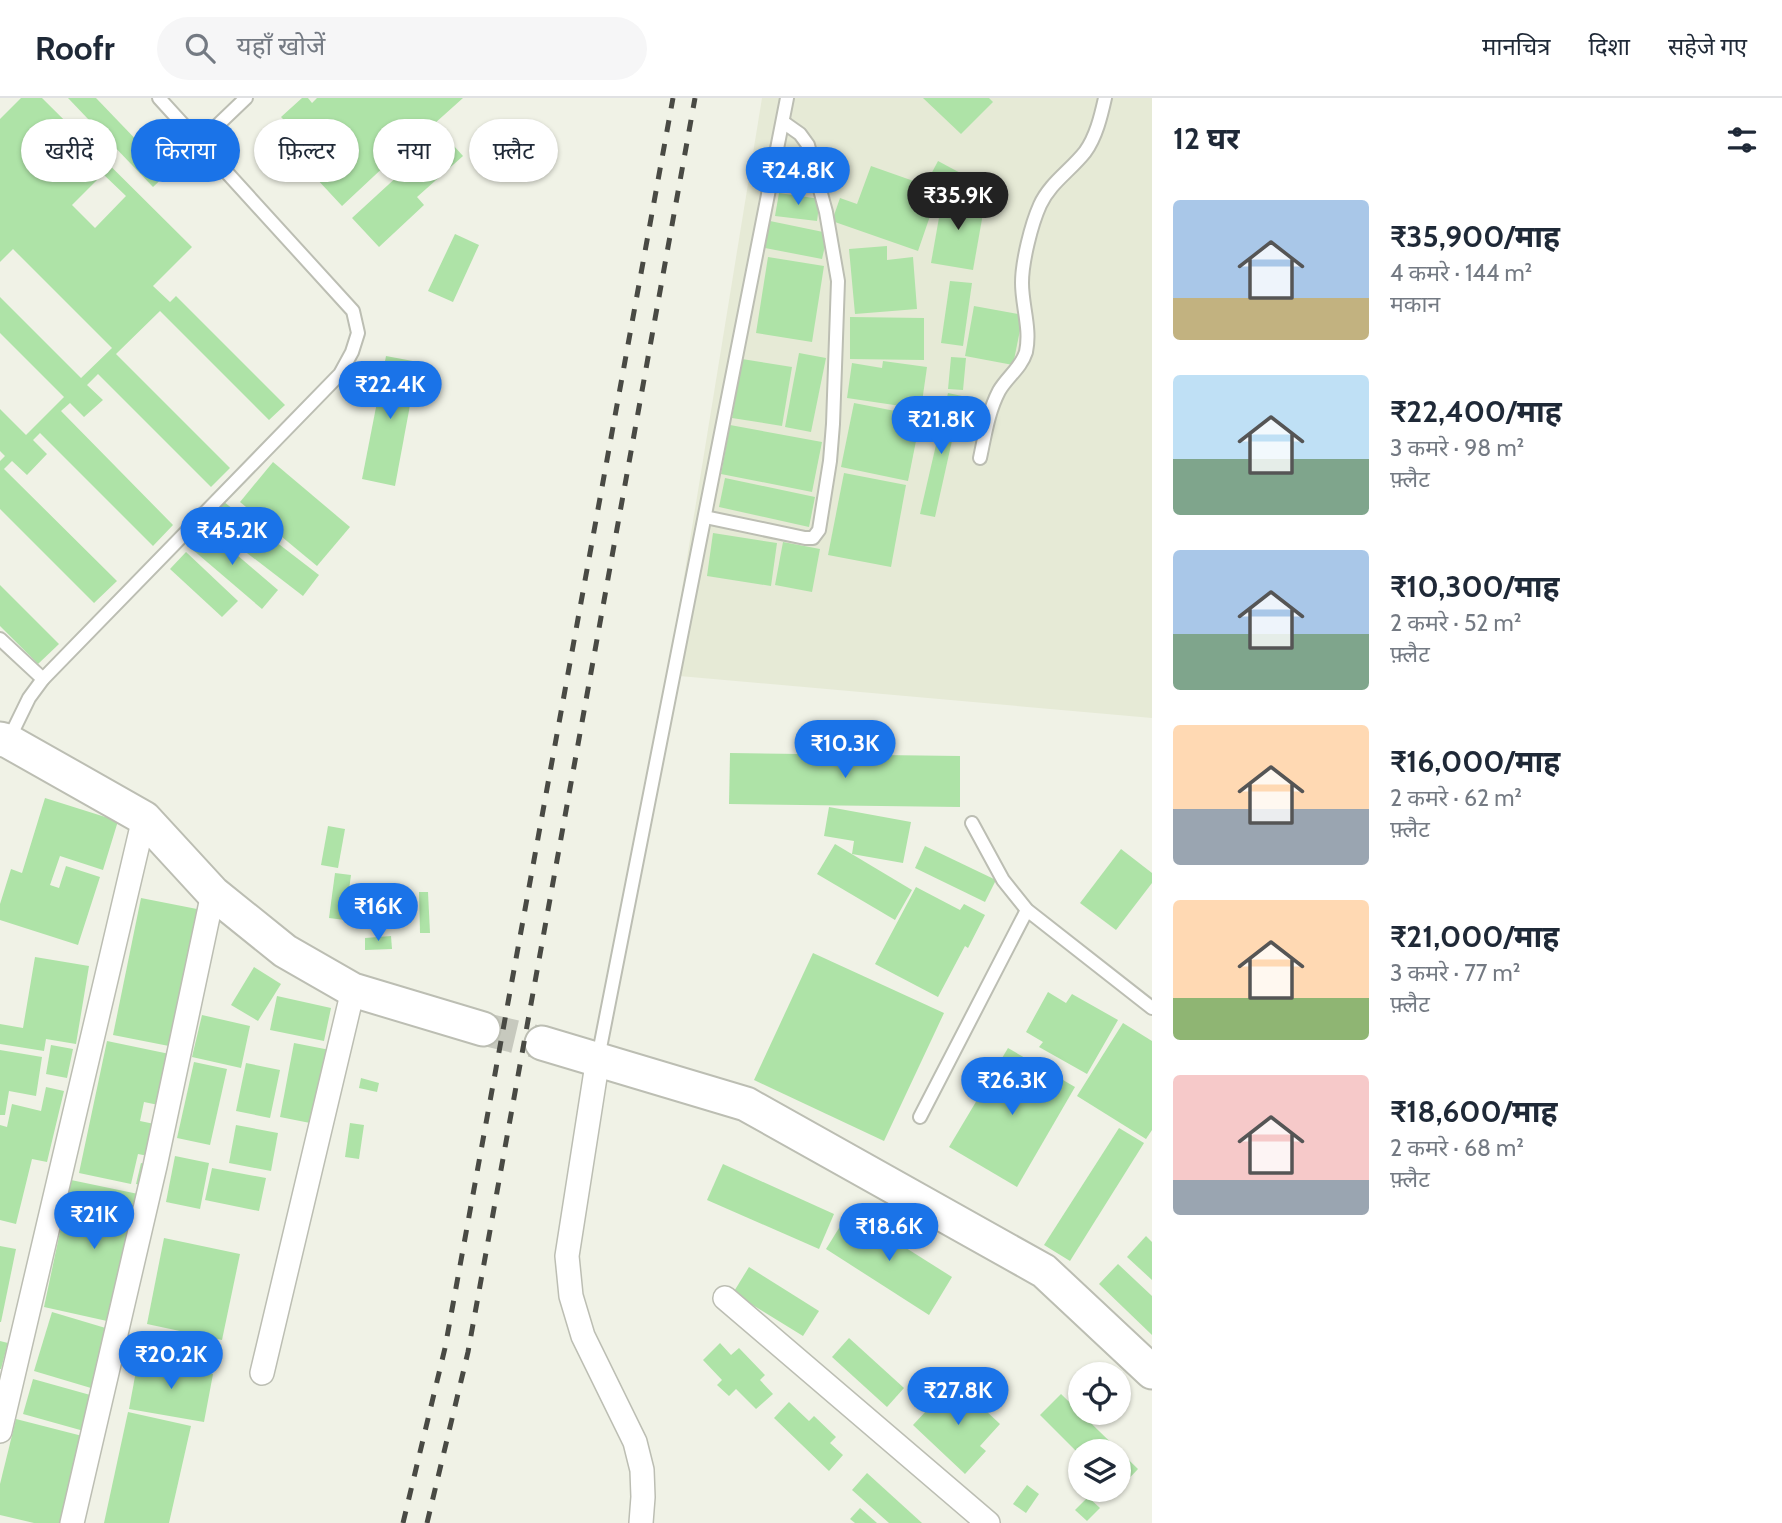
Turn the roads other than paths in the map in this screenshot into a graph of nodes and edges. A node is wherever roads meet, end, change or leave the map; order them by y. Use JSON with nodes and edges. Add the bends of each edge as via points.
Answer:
{"nodes":[{"id":1,"x":159,"y":98,"type":"edge"},
{"id":2,"x":246,"y":98,"type":"edge"},
{"id":3,"x":787,"y":98,"type":"edge"},
{"id":4,"x":1105,"y":98,"type":"edge"},
{"id":5,"x":179,"y":119,"type":"edge"},
{"id":6,"x":224,"y":119,"type":"edge"},
{"id":7,"x":783,"y":122,"type":"junction"},
{"id":8,"x":236,"y":182,"type":"edge"},
{"id":9,"x":981,"y":458,"type":"dead end"},
{"id":10,"x":705,"y":517,"type":"junction"},
{"id":11,"x":0,"y":639,"type":"edge"},
{"id":12,"x":43,"y":678,"type":"junction"},
{"id":13,"x":4,"y":740,"type":"edge"},
{"id":14,"x":144,"y":818,"type":"junction"},
{"id":15,"x":972,"y":823,"type":"dead end"},
{"id":16,"x":213,"y":894,"type":"junction"},
{"id":17,"x":1027,"y":911,"type":"junction"},
{"id":18,"x":353,"y":990,"type":"junction"},
{"id":19,"x":1152,"y":1009,"type":"edge"},
{"id":20,"x":483,"y":1029,"type":"tunnel mouth"},
{"id":21,"x":542,"y":1043,"type":"tunnel mouth"},
{"id":22,"x":598,"y":1058,"type":"junction"},
{"id":23,"x":920,"y":1117,"type":"dead end"},
{"id":24,"x":725,"y":1298,"type":"dead end"},
{"id":25,"x":1152,"y":1372,"type":"edge"},
{"id":26,"x":262,"y":1373,"type":"dead end"},
{"id":27,"x":0,"y":1431,"type":"edge"},
{"id":28,"x":72,"y":1523,"type":"edge"},
{"id":29,"x":641,"y":1523,"type":"edge"},
{"id":30,"x":988,"y":1523,"type":"edge"}],
"edges":[{"from":1,"to":5,"type":"lane"},
{"from":2,"to":6,"type":"lane"},
{"from":3,"to":7,"type":"lane"},
{"from":4,"to":9,"type":"lane","via":[[1089,145],[1052,186],[1035,218],[1022,283],[1028,337],[1025,354],[989,414]]},
{"from":7,"to":10,"type":"lane"},
{"from":7,"to":10,"type":"lane","via":[[808,145],[838,281],[833,424],[819,530],[813,538],[805,538]]},
{"from":8,"to":12,"type":"lane","via":[[353,311],[358,333],[352,352],[340,374]]},
{"from":10,"to":22,"type":"lane"},
{"from":11,"to":12,"type":"lane"},
{"from":12,"to":13,"type":"lane"},
{"from":13,"to":14,"type":"street"},
{"from":14,"to":16,"type":"street"},
{"from":14,"to":27,"type":"street"},
{"from":15,"to":17,"type":"lane","via":[[1003,880]]},
{"from":16,"to":18,"type":"street","via":[[285,951]]},
{"from":16,"to":28,"type":"street"},
{"from":17,"to":19,"type":"lane"},
{"from":17,"to":23,"type":"lane"},
{"from":18,"to":20,"type":"street"},
{"from":18,"to":26,"type":"street"},
{"from":21,"to":22,"type":"street"},
{"from":22,"to":25,"type":"street","via":[[746,1104],[1044,1271]]},
{"from":22,"to":29,"type":"street","via":[[567,1256],[571,1296],[583,1336],[635,1442],[642,1471]]},
{"from":24,"to":30,"type":"street"}]}
